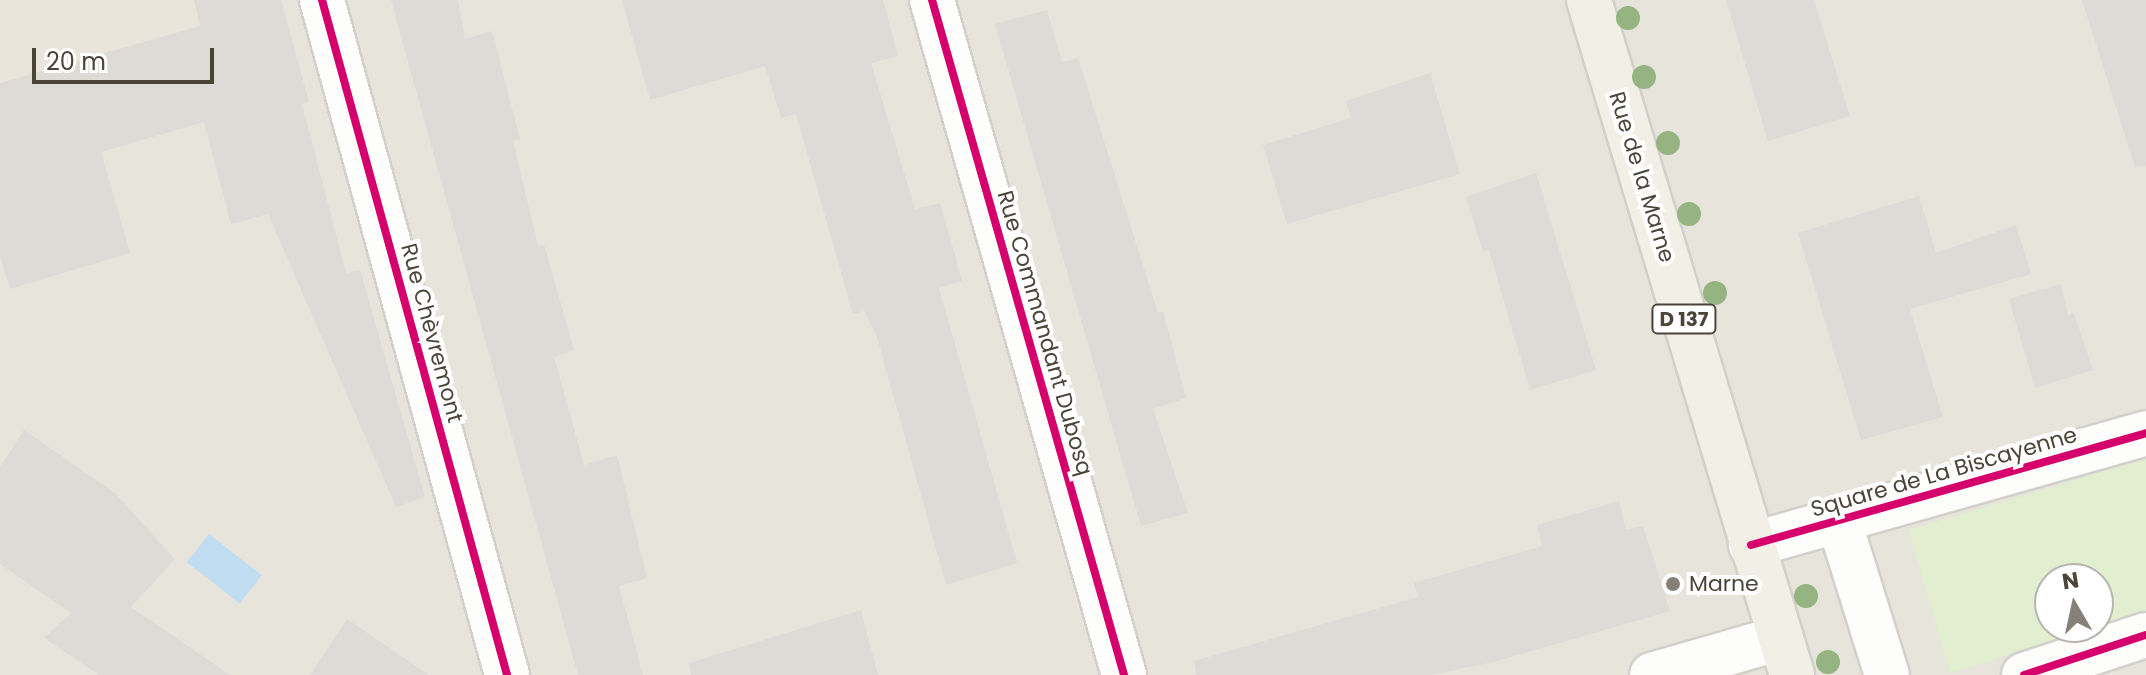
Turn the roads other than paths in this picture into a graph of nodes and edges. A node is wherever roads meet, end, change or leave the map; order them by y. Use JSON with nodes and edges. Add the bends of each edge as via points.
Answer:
{"nodes":[{"id":1,"x":322,"y":0,"type":"edge"},
{"id":2,"x":932,"y":0,"type":"edge"},
{"id":3,"x":1589,"y":0,"type":"edge"},
{"id":4,"x":2146,"y":433,"type":"edge"},
{"id":5,"x":1839,"y":521,"type":"junction"},
{"id":6,"x":1751,"y":545,"type":"junction"},
{"id":7,"x":2146,"y":635,"type":"edge"},
{"id":8,"x":1786,"y":657,"type":"edge"},
{"id":9,"x":2036,"y":673,"type":"edge"},
{"id":10,"x":507,"y":675,"type":"edge"},
{"id":11,"x":1124,"y":675,"type":"edge"},
{"id":12,"x":1652,"y":675,"type":"edge"},
{"id":13,"x":1887,"y":675,"type":"edge"}],
"edges":[{"from":1,"to":10,"type":"street","name":"Rue Chèvremont"},
{"from":2,"to":11,"type":"street","name":"Rue Commandant Dubosq"},
{"from":3,"to":6,"type":"main road","name":"Rue de la Marne","number":"D 137"},
{"from":4,"to":5,"type":"street","name":"Square de La Biscayenne"},
{"from":5,"to":6,"type":"street","name":"Square de La Biscayenne"},
{"from":5,"to":13,"type":"street"},
{"from":6,"to":8,"type":"main road","name":"Rue de la Marne","number":"D 137"},
{"from":7,"to":9,"type":"street"},
{"from":8,"to":12,"type":"street"}]}
